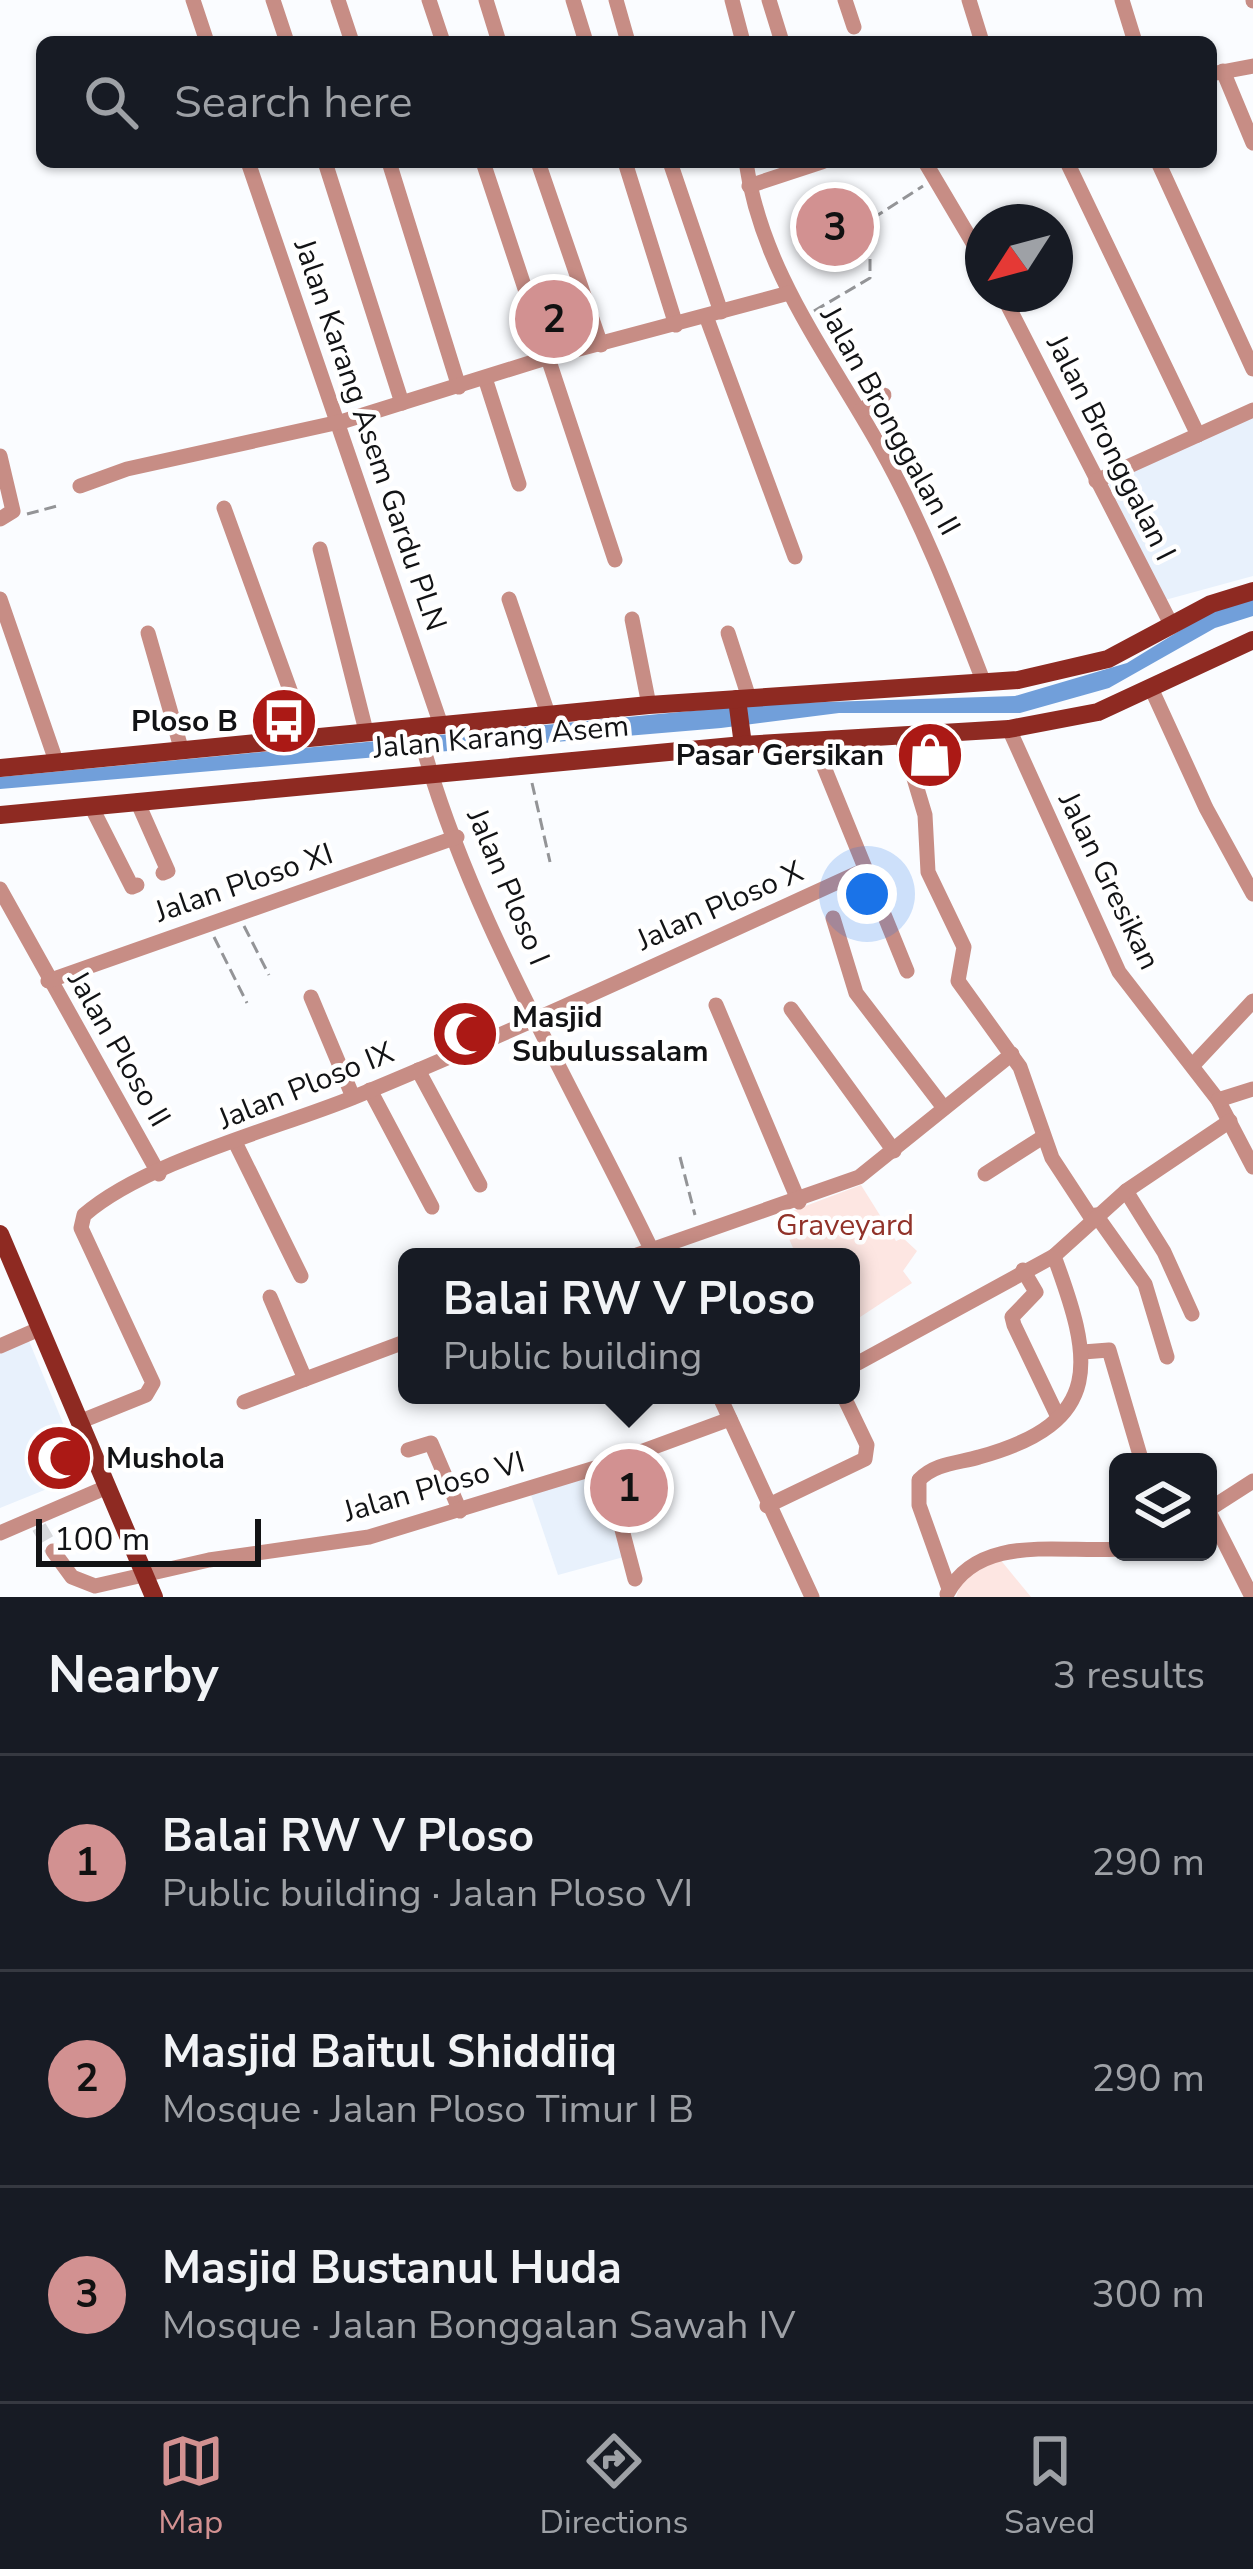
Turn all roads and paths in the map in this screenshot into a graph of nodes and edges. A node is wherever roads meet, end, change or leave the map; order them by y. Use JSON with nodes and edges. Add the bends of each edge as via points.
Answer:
{"nodes":[{"id":1,"x":193,"y":0,"type":"edge"},
{"id":2,"x":273,"y":0,"type":"edge"},
{"id":3,"x":338,"y":0,"type":"edge"},
{"id":4,"x":429,"y":0,"type":"edge"},
{"id":5,"x":486,"y":0,"type":"edge"},
{"id":6,"x":573,"y":0,"type":"edge"},
{"id":7,"x":616,"y":0,"type":"edge"},
{"id":8,"x":732,"y":0,"type":"edge"},
{"id":9,"x":769,"y":0,"type":"edge"},
{"id":10,"x":845,"y":0,"type":"edge"},
{"id":11,"x":969,"y":0,"type":"edge"},
{"id":12,"x":1122,"y":0,"type":"edge"},
{"id":13,"x":854,"y":27,"type":"dead end"},
{"id":14,"x":205,"y":36,"type":"edge"},
{"id":15,"x":284,"y":36,"type":"edge"},
{"id":16,"x":350,"y":36,"type":"edge"},
{"id":17,"x":441,"y":36,"type":"edge"},
{"id":18,"x":497,"y":36,"type":"edge"},
{"id":19,"x":584,"y":36,"type":"edge"},
{"id":20,"x":626,"y":36,"type":"edge"},
{"id":21,"x":741,"y":36,"type":"edge"},
{"id":22,"x":780,"y":36,"type":"edge"},
{"id":23,"x":980,"y":36,"type":"edge"},
{"id":24,"x":1133,"y":36,"type":"edge"},
{"id":25,"x":1253,"y":66,"type":"edge"},
{"id":26,"x":1217,"y":73,"type":"edge"},
{"id":27,"x":1253,"y":142,"type":"edge"},
{"id":28,"x":250,"y":168,"type":"edge"},
{"id":29,"x":327,"y":168,"type":"edge"},
{"id":30,"x":391,"y":168,"type":"edge"},
{"id":31,"x":485,"y":168,"type":"edge"},
{"id":32,"x":540,"y":168,"type":"edge"},
{"id":33,"x":627,"y":168,"type":"edge"},
{"id":34,"x":672,"y":168,"type":"edge"},
{"id":35,"x":747,"y":168,"type":"edge"},
{"id":36,"x":803,"y":168,"type":"edge"},
{"id":37,"x":929,"y":168,"type":"edge"},
{"id":38,"x":1070,"y":168,"type":"edge"},
{"id":39,"x":1161,"y":168,"type":"edge"},
{"id":40,"x":935,"y":179,"type":"junction"},
{"id":41,"x":749,"y":186,"type":"junction"},
{"id":42,"x":965,"y":230,"type":"edge"},
{"id":43,"x":789,"y":293,"type":"junction"},
{"id":44,"x":1011,"y":312,"type":"edge"},
{"id":45,"x":714,"y":314,"type":"junction"},
{"id":46,"x":802,"y":317,"type":"junction"},
{"id":47,"x":676,"y":325,"type":"junction"},
{"id":48,"x":602,"y":345,"type":"junction"},
{"id":49,"x":549,"y":357,"type":"junction"},
{"id":50,"x":1253,"y":369,"type":"edge"},
{"id":51,"x":484,"y":378,"type":"junction"},
{"id":52,"x":459,"y":387,"type":"junction"},
{"id":53,"x":884,"y":395,"type":"dead end"},
{"id":54,"x":402,"y":403,"type":"junction"},
{"id":55,"x":1253,"y":410,"type":"edge"},
{"id":56,"x":860,"y":411,"type":"junction"},
{"id":57,"x":338,"y":422,"type":"junction"},
{"id":58,"x":1198,"y":435,"type":"junction"},
{"id":59,"x":0,"y":456,"type":"edge"},
{"id":60,"x":1096,"y":481,"type":"junction"},
{"id":61,"x":519,"y":484,"type":"dead end"},
{"id":62,"x":80,"y":486,"type":"dead end"},
{"id":63,"x":61,"y":505,"type":"dead end"},
{"id":64,"x":224,"y":508,"type":"dead end"},
{"id":65,"x":9,"y":510,"type":"edge"},
{"id":66,"x":320,"y":549,"type":"dead end"},
{"id":67,"x":795,"y":557,"type":"dead end"},
{"id":68,"x":615,"y":560,"type":"dead end"},
{"id":69,"x":1253,"y":591,"type":"edge"},
{"id":70,"x":0,"y":599,"type":"edge"},
{"id":71,"x":509,"y":599,"type":"dead end"},
{"id":72,"x":632,"y":619,"type":"dead end"},
{"id":73,"x":1172,"y":626,"type":"junction"},
{"id":74,"x":148,"y":633,"type":"dead end"},
{"id":75,"x":728,"y":634,"type":"dead end"},
{"id":76,"x":1253,"y":640,"type":"edge"},
{"id":77,"x":984,"y":683,"type":"junction"},
{"id":78,"x":1151,"y":688,"type":"junction"},
{"id":79,"x":741,"y":700,"type":"junction"},
{"id":80,"x":649,"y":705,"type":"junction"},
{"id":81,"x":548,"y":714,"type":"junction"},
{"id":82,"x":441,"y":725,"type":"junction"},
{"id":83,"x":1009,"y":729,"type":"junction"},
{"id":84,"x":418,"y":730,"type":"junction"},
{"id":85,"x":366,"y":731,"type":"junction"},
{"id":86,"x":901,"y":735,"type":"junction"},
{"id":87,"x":307,"y":737,"type":"junction"},
{"id":88,"x":813,"y":740,"type":"junction"},
{"id":89,"x":743,"y":744,"type":"junction"},
{"id":90,"x":181,"y":748,"type":"junction"},
{"id":91,"x":56,"y":761,"type":"junction"},
{"id":92,"x":0,"y":768,"type":"edge"},
{"id":93,"x":429,"y":770,"type":"junction"},
{"id":94,"x":530,"y":776,"type":"dead end"},
{"id":95,"x":137,"y":801,"type":"junction"},
{"id":96,"x":92,"y":806,"type":"junction"},
{"id":97,"x":0,"y":815,"type":"edge"},
{"id":98,"x":457,"y":838,"type":"junction"},
{"id":99,"x":550,"y":862,"type":"dead end"},
{"id":100,"x":862,"y":872,"type":"junction"},
{"id":101,"x":163,"y":873,"type":"dead end"},
{"id":102,"x":137,"y":885,"type":"dead end"},
{"id":103,"x":0,"y":889,"type":"edge"},
{"id":104,"x":1253,"y":894,"type":"edge"},
{"id":105,"x":238,"y":914,"type":"junction"},
{"id":106,"x":833,"y":918,"type":"dead end"},
{"id":107,"x":208,"y":924,"type":"junction"},
{"id":108,"x":907,"y":971,"type":"dead end"},
{"id":109,"x":269,"y":975,"type":"dead end"},
{"id":110,"x":48,"y":980,"type":"junction"},
{"id":111,"x":311,"y":997,"type":"dead end"},
{"id":112,"x":1253,"y":1001,"type":"edge"},
{"id":113,"x":247,"y":1003,"type":"dead end"},
{"id":114,"x":716,"y":1005,"type":"dead end"},
{"id":115,"x":791,"y":1009,"type":"dead end"},
{"id":116,"x":538,"y":1019,"type":"junction"},
{"id":117,"x":1012,"y":1054,"type":"junction"},
{"id":118,"x":1193,"y":1065,"type":"junction"},
{"id":119,"x":418,"y":1070,"type":"junction"},
{"id":120,"x":370,"y":1090,"type":"junction"},
{"id":121,"x":1253,"y":1090,"type":"edge"},
{"id":122,"x":353,"y":1097,"type":"junction"},
{"id":123,"x":1218,"y":1100,"type":"junction"},
{"id":124,"x":944,"y":1108,"type":"junction"},
{"id":125,"x":1230,"y":1121,"type":"junction"},
{"id":126,"x":1043,"y":1137,"type":"junction"},
{"id":127,"x":235,"y":1142,"type":"junction"},
{"id":128,"x":894,"y":1151,"type":"junction"},
{"id":129,"x":680,"y":1156,"type":"dead end"},
{"id":130,"x":1253,"y":1167,"type":"edge"},
{"id":131,"x":159,"y":1174,"type":"junction"},
{"id":132,"x":985,"y":1174,"type":"dead end"},
{"id":133,"x":480,"y":1185,"type":"dead end"},
{"id":134,"x":1126,"y":1191,"type":"junction"},
{"id":135,"x":799,"y":1202,"type":"junction"},
{"id":136,"x":432,"y":1207,"type":"dead end"},
{"id":137,"x":1094,"y":1217,"type":"junction"},
{"id":138,"x":0,"y":1234,"type":"edge"},
{"id":139,"x":700,"y":1234,"type":"junction"},
{"id":140,"x":651,"y":1248,"type":"edge"},
{"id":141,"x":665,"y":1248,"type":"edge"},
{"id":142,"x":1054,"y":1256,"type":"junction"},
{"id":143,"x":1023,"y":1270,"type":"junction"},
{"id":144,"x":302,"y":1276,"type":"dead end"},
{"id":145,"x":271,"y":1297,"type":"dead end"},
{"id":146,"x":1192,"y":1314,"type":"dead end"},
{"id":147,"x":39,"y":1330,"type":"junction"},
{"id":148,"x":398,"y":1344,"type":"edge"},
{"id":149,"x":0,"y":1346,"type":"edge"},
{"id":150,"x":1083,"y":1352,"type":"junction"},
{"id":151,"x":1167,"y":1357,"type":"dead end"},
{"id":152,"x":860,"y":1362,"type":"edge"},
{"id":153,"x":305,"y":1379,"type":"junction"},
{"id":154,"x":244,"y":1402,"type":"dead end"},
{"id":155,"x":723,"y":1404,"type":"edge"},
{"id":156,"x":848,"y":1404,"type":"edge"},
{"id":157,"x":1058,"y":1417,"type":"junction"},
{"id":158,"x":730,"y":1419,"type":"junction"},
{"id":159,"x":79,"y":1422,"type":"junction"},
{"id":160,"x":408,"y":1450,"type":"dead end"},
{"id":161,"x":1139,"y":1453,"type":"edge"},
{"id":162,"x":605,"y":1465,"type":"junction"},
{"id":163,"x":1253,"y":1481,"type":"edge"},
{"id":164,"x":107,"y":1486,"type":"junction"},
{"id":165,"x":1217,"y":1504,"type":"edge"},
{"id":166,"x":767,"y":1506,"type":"junction"},
{"id":167,"x":460,"y":1511,"type":"junction"},
{"id":168,"x":1217,"y":1528,"type":"edge"},
{"id":169,"x":0,"y":1533,"type":"edge"},
{"id":170,"x":1109,"y":1549,"type":"edge"},
{"id":171,"x":53,"y":1551,"type":"tunnel mouth"},
{"id":172,"x":145,"y":1576,"type":"junction"},
{"id":173,"x":635,"y":1579,"type":"dead end"},
{"id":174,"x":947,"y":1593,"type":"edge"},
{"id":175,"x":154,"y":1597,"type":"edge"},
{"id":176,"x":812,"y":1597,"type":"edge"},
{"id":177,"x":1252,"y":1597,"type":"edge"}],
"edges":[{"from":1,"to":14,"type":"street"},
{"from":2,"to":15,"type":"street"},
{"from":3,"to":16,"type":"street"},
{"from":4,"to":17,"type":"street"},
{"from":5,"to":18,"type":"street"},
{"from":6,"to":19,"type":"street"},
{"from":7,"to":20,"type":"street"},
{"from":8,"to":21,"type":"street"},
{"from":9,"to":22,"type":"street"},
{"from":10,"to":13,"type":"street"},
{"from":11,"to":23,"type":"street"},
{"from":12,"to":24,"type":"street"},
{"from":25,"to":26,"type":"street"},
{"from":26,"to":27,"type":"street"},
{"from":28,"to":57,"type":"street","name":"Jalan Karang Asem Gardu PLN"},
{"from":29,"to":54,"type":"street"},
{"from":30,"to":52,"type":"street"},
{"from":31,"to":49,"type":"street"},
{"from":32,"to":48,"type":"street"},
{"from":33,"to":47,"type":"street"},
{"from":34,"to":45,"type":"street"},
{"from":35,"to":41,"type":"street","name":"Jalan Bronggalan II"},
{"from":36,"to":41,"type":"street"},
{"from":37,"to":40,"type":"street"},
{"from":38,"to":58,"type":"street"},
{"from":39,"to":50,"type":"street"},
{"from":40,"to":42,"type":"street"},
{"from":40,"to":46,"type":"path","via":[[870,220],[870,278]]},
{"from":41,"to":43,"type":"street","name":"Jalan Bronggalan II","via":[[762,238]]},
{"from":43,"to":45,"type":"street"},
{"from":43,"to":46,"type":"street","name":"Jalan Bronggalan II"},
{"from":44,"to":60,"type":"street","name":"Jalan Bronggalan I"},
{"from":45,"to":47,"type":"street"},
{"from":45,"to":67,"type":"street"},
{"from":46,"to":56,"type":"street","name":"Jalan Bronggalan II"},
{"from":47,"to":48,"type":"street"},
{"from":48,"to":49,"type":"street"},
{"from":49,"to":51,"type":"street"},
{"from":49,"to":68,"type":"street"},
{"from":51,"to":52,"type":"street"},
{"from":51,"to":61,"type":"street"},
{"from":52,"to":54,"type":"street"},
{"from":53,"to":56,"type":"street"},
{"from":54,"to":57,"type":"street"},
{"from":55,"to":58,"type":"street"},
{"from":56,"to":77,"type":"street","name":"Jalan Bronggalan II","via":[[938,562]]},
{"from":57,"to":62,"type":"street"},
{"from":57,"to":82,"type":"street","name":"Jalan Karang Asem Gardu PLN"},
{"from":58,"to":60,"type":"street"},
{"from":59,"to":65,"type":"street"},
{"from":60,"to":73,"type":"street","name":"Jalan Bronggalan I"},
{"from":63,"to":65,"type":"path","via":[[31,514]]},
{"from":64,"to":87,"type":"street"},
{"from":66,"to":85,"type":"street"},
{"from":69,"to":73,"type":"main road","name":"Jalan Karang Asem"},
{"from":70,"to":91,"type":"street"},
{"from":71,"to":81,"type":"street"},
{"from":72,"to":80,"type":"street"},
{"from":73,"to":77,"type":"main road","name":"Jalan Karang Asem","via":[[1082,667]]},
{"from":74,"to":90,"type":"street"},
{"from":75,"to":79,"type":"street"},
{"from":76,"to":78,"type":"main road","name":"Jalan Karang Asem"},
{"from":77,"to":79,"type":"main road","name":"Jalan Karang Asem"},
{"from":78,"to":83,"type":"main road","name":"Jalan Karang Asem","via":[[1098,712]]},
{"from":78,"to":104,"type":"street"},
{"from":79,"to":80,"type":"main road","name":"Jalan Karang Asem"},
{"from":79,"to":89,"type":"main road"},
{"from":80,"to":81,"type":"main road","name":"Jalan Karang Asem"},
{"from":81,"to":82,"type":"main road","name":"Jalan Karang Asem"},
{"from":82,"to":84,"type":"main road","name":"Jalan Karang Asem"},
{"from":83,"to":86,"type":"main road","name":"Jalan Karang Asem"},
{"from":83,"to":118,"type":"street","name":"Jalan Gresikan","via":[[1119,972]]},
{"from":84,"to":85,"type":"main road","name":"Jalan Karang Asem"},
{"from":84,"to":93,"type":"street","name":"Jalan Ploso I"},
{"from":85,"to":87,"type":"main road","name":"Jalan Karang Asem"},
{"from":86,"to":88,"type":"main road","name":"Jalan Karang Asem"},
{"from":86,"to":117,"type":"street","via":[[925,815],[928,872],[964,947],[958,981]]},
{"from":87,"to":90,"type":"main road","name":"Jalan Karang Asem"},
{"from":88,"to":89,"type":"main road","name":"Jalan Karang Asem"},
{"from":88,"to":100,"type":"street"},
{"from":89,"to":93,"type":"main road","name":"Jalan Karang Asem"},
{"from":90,"to":91,"type":"main road","name":"Jalan Karang Asem"},
{"from":91,"to":92,"type":"main road","name":"Jalan Karang Asem"},
{"from":93,"to":95,"type":"main road","name":"Jalan Karang Asem"},
{"from":93,"to":98,"type":"street","name":"Jalan Ploso I"},
{"from":94,"to":99,"type":"path"},
{"from":95,"to":96,"type":"main road","name":"Jalan Karang Asem"},
{"from":95,"to":101,"type":"street"},
{"from":96,"to":97,"type":"main road","name":"Jalan Karang Asem"},
{"from":96,"to":102,"type":"street"},
{"from":98,"to":105,"type":"street","name":"Jalan Ploso XI"},
{"from":98,"to":116,"type":"street","name":"Jalan Ploso I"},
{"from":100,"to":108,"type":"street"},
{"from":100,"to":116,"type":"street","name":"Jalan Ploso X"},
{"from":103,"to":110,"type":"street","name":"Jalan Ploso II"},
{"from":105,"to":107,"type":"street","name":"Jalan Ploso XI"},
{"from":105,"to":109,"type":"path"},
{"from":106,"to":124,"type":"street","via":[[856,993]]},
{"from":107,"to":110,"type":"street","name":"Jalan Ploso XI"},
{"from":107,"to":113,"type":"path"},
{"from":110,"to":131,"type":"street","name":"Jalan Ploso II"},
{"from":111,"to":122,"type":"street"},
{"from":112,"to":118,"type":"street"},
{"from":114,"to":135,"type":"street"},
{"from":115,"to":128,"type":"street"},
{"from":116,"to":119,"type":"street","name":"Jalan Ploso IX"},
{"from":116,"to":140,"type":"street","name":"Jalan Ploso I"},
{"from":117,"to":124,"type":"street"},
{"from":117,"to":126,"type":"street"},
{"from":118,"to":123,"type":"street","name":"Jalan Gresikan"},
{"from":119,"to":120,"type":"street","name":"Jalan Ploso IX"},
{"from":119,"to":133,"type":"street"},
{"from":120,"to":122,"type":"street","name":"Jalan Ploso IX"},
{"from":120,"to":136,"type":"street"},
{"from":121,"to":123,"type":"street"},
{"from":122,"to":127,"type":"street","name":"Jalan Ploso IX"},
{"from":123,"to":125,"type":"street","name":"Jalan Gresikan"},
{"from":124,"to":128,"type":"street"},
{"from":125,"to":130,"type":"street","name":"Jalan Gresikan"},
{"from":125,"to":134,"type":"street"},
{"from":126,"to":132,"type":"street"},
{"from":126,"to":137,"type":"street"},
{"from":127,"to":131,"type":"street","name":"Jalan Ploso IX"},
{"from":127,"to":144,"type":"street"},
{"from":128,"to":135,"type":"street","via":[[860,1177]]},
{"from":129,"to":139,"type":"path"},
{"from":131,"to":159,"type":"street","name":"Jalan Ploso II","via":[[81,1220],[153,1383],[146,1395]]},
{"from":134,"to":137,"type":"street"},
{"from":134,"to":146,"type":"street"},
{"from":135,"to":139,"type":"street"},
{"from":137,"to":142,"type":"street"},
{"from":137,"to":151,"type":"street","via":[[1145,1284]]},
{"from":138,"to":147,"type":"main road"},
{"from":139,"to":141,"type":"street"},
{"from":142,"to":143,"type":"street"},
{"from":142,"to":150,"type":"street"},
{"from":143,"to":152,"type":"street"},
{"from":143,"to":157,"type":"street","via":[[1036,1292],[1012,1316],[1014,1325]]},
{"from":145,"to":153,"type":"street"},
{"from":147,"to":149,"type":"street"},
{"from":147,"to":159,"type":"main road"},
{"from":148,"to":153,"type":"street"},
{"from":150,"to":157,"type":"street","via":[[1078,1395]]},
{"from":150,"to":161,"type":"street","via":[[1109,1350]]},
{"from":153,"to":154,"type":"street"},
{"from":155,"to":158,"type":"street"},
{"from":156,"to":166,"type":"street","via":[[866,1441],[865,1459]]},
{"from":157,"to":174,"type":"street","via":[[1001,1450],[940,1466],[920,1480],[919,1505]]},
{"from":158,"to":162,"type":"street","name":"Jalan Ploso VI"},
{"from":158,"to":166,"type":"street"},
{"from":159,"to":164,"type":"main road"},
{"from":160,"to":167,"type":"street","via":[[431,1443]]},
{"from":162,"to":167,"type":"street","name":"Jalan Ploso VI"},
{"from":162,"to":173,"type":"street"},
{"from":163,"to":165,"type":"street"},
{"from":164,"to":169,"type":"street"},
{"from":164,"to":172,"type":"main road"},
{"from":166,"to":176,"type":"street"},
{"from":167,"to":172,"type":"street","name":"Jalan Ploso VI","via":[[369,1537]]},
{"from":168,"to":177,"type":"street"},
{"from":170,"to":174,"type":"street","via":[[1005,1552],[967,1567]]},
{"from":171,"to":172,"type":"street","name":"Jalan Ploso VI","via":[[86,1585]]},
{"from":172,"to":175,"type":"main road"}]}
